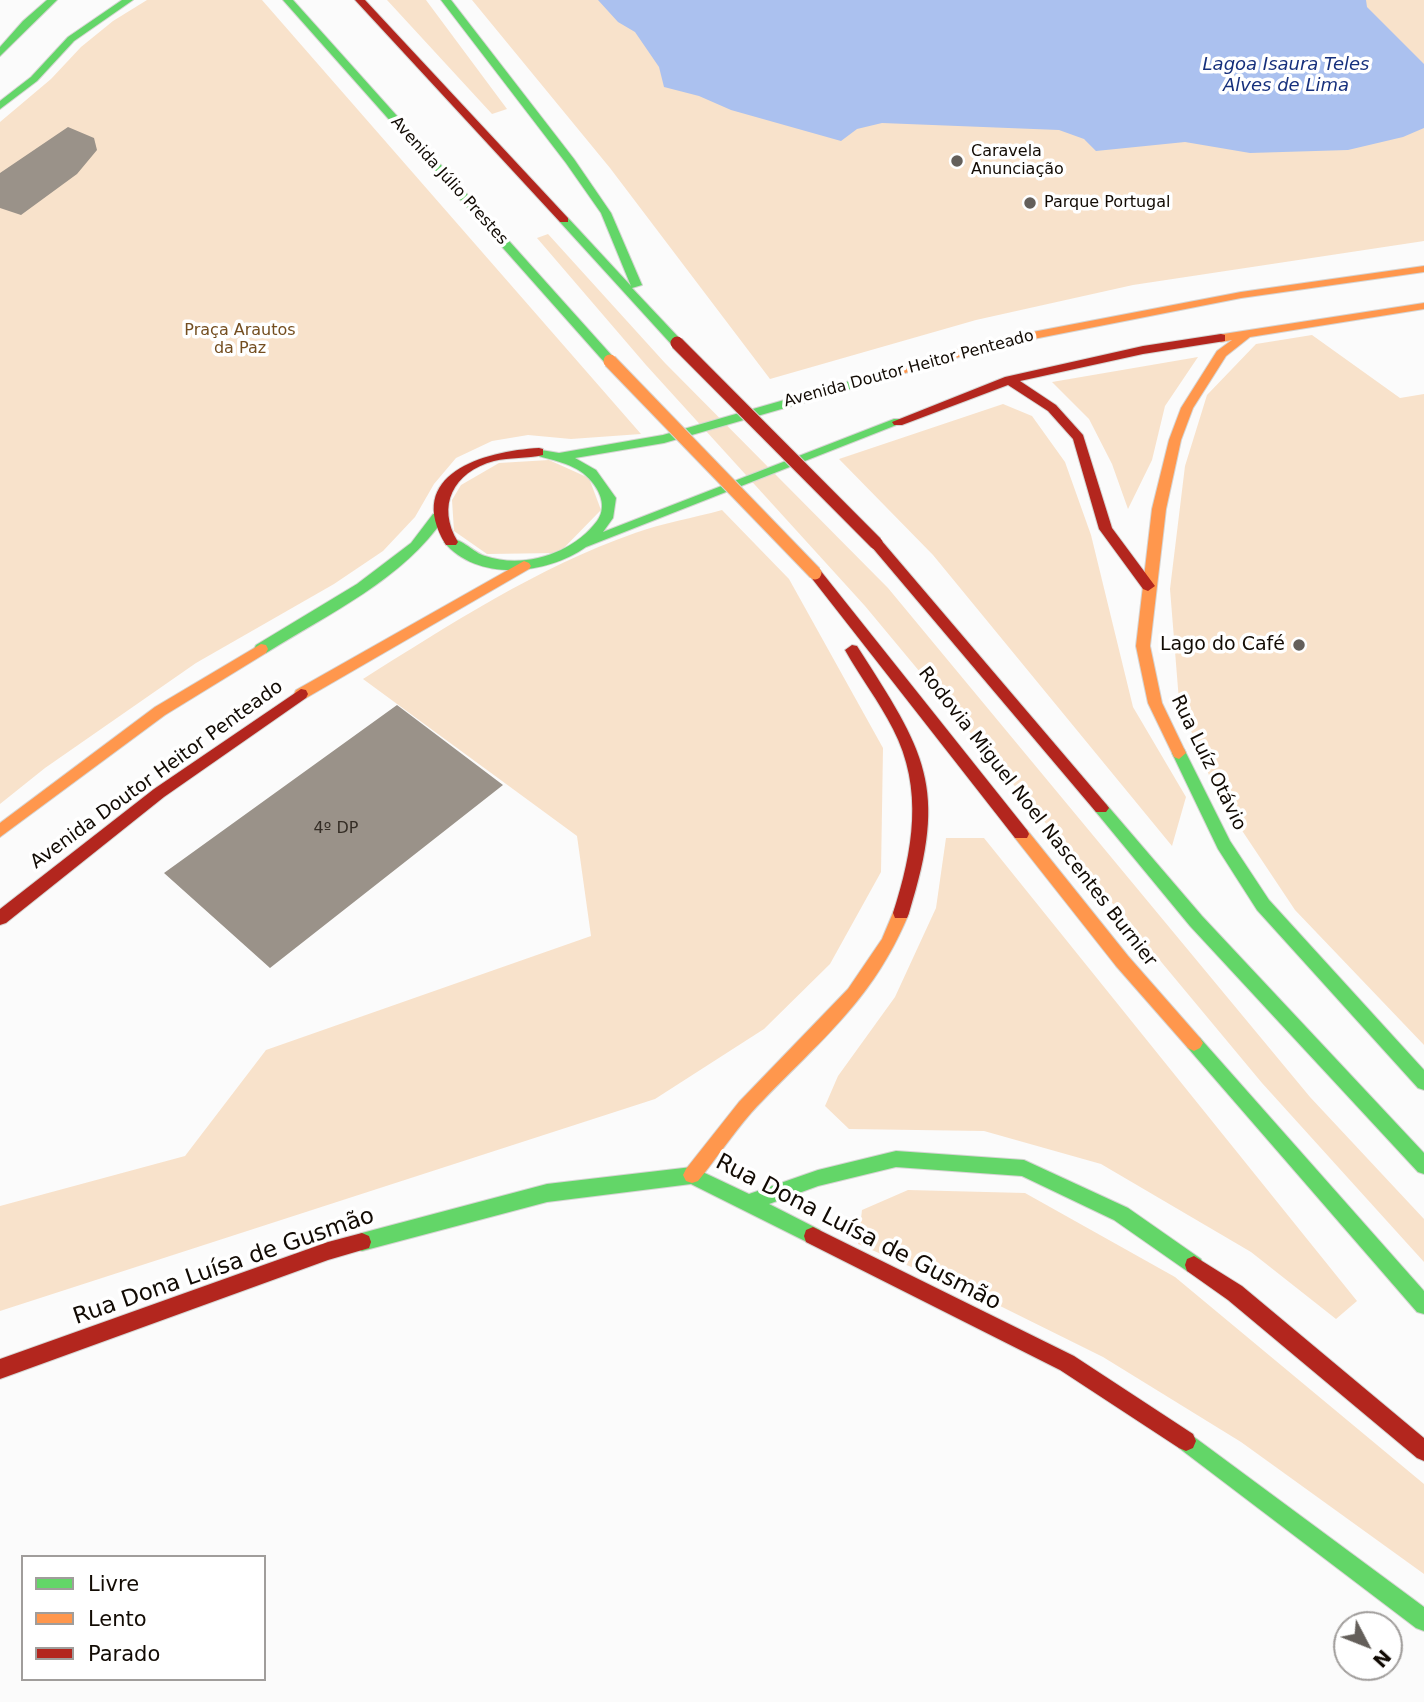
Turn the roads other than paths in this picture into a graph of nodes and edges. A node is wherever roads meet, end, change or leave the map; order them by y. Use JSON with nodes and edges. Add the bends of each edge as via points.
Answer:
{"nodes":[{"id":1,"x":52,"y":0,"type":"edge"},
{"id":2,"x":128,"y":0,"type":"edge"},
{"id":3,"x":288,"y":0,"type":"edge"},
{"id":4,"x":360,"y":0,"type":"edge"},
{"id":5,"x":446,"y":0,"type":"edge"},
{"id":6,"x":0,"y":53,"type":"edge"},
{"id":7,"x":0,"y":106,"type":"edge"},
{"id":8,"x":1424,"y":269,"type":"edge"},
{"id":9,"x":1424,"y":306,"type":"edge"},
{"id":10,"x":646,"y":309,"type":"junction"},
{"id":11,"x":1248,"y":333,"type":"junction"},
{"id":12,"x":610,"y":361,"type":"joint"},
{"id":13,"x":1009,"y":380,"type":"junction"},
{"id":14,"x":564,"y":456,"type":"junction"},
{"id":15,"x":438,"y":517,"type":"junction"},
{"id":16,"x":588,"y":543,"type":"junction"},
{"id":17,"x":524,"y":566,"type":"junction"},
{"id":18,"x":1148,"y":586,"type":"junction"},
{"id":19,"x":826,"y":587,"type":"junction"},
{"id":20,"x":0,"y":831,"type":"edge"},
{"id":21,"x":0,"y":918,"type":"edge"},
{"id":22,"x":1424,"y":1082,"type":"edge"},
{"id":23,"x":1424,"y":1166,"type":"edge"},
{"id":24,"x":692,"y":1175,"type":"junction"},
{"id":25,"x":749,"y":1203,"type":"junction"},
{"id":26,"x":1424,"y":1305,"type":"edge"},
{"id":27,"x":0,"y":1369,"type":"edge"},
{"id":28,"x":1424,"y":1451,"type":"edge"},
{"id":29,"x":1424,"y":1620,"type":"edge"}],
"edges":[{"from":1,"to":6,"type":"main road"},
{"from":2,"to":7,"type":"main road","via":[[71,39],[34,79]]},
{"from":3,"to":12,"type":"main road","name":"Avenida Júlio Prestes"},
{"from":4,"to":10,"type":"main road"},
{"from":5,"to":10,"type":"main road","via":[[606,213]]},
{"from":8,"to":14,"type":"main road","name":"Avenida Doutor Heitor Penteado","via":[[1241,295],[991,344],[664,439]]},
{"from":9,"to":11,"type":"main road","name":"Avenida Doutor Heitor Penteado"},
{"from":10,"to":23,"type":"main road","bridge":true,"via":[[876,543],[1196,921]]},
{"from":11,"to":13,"type":"main road","name":"Avenida Doutor Heitor Penteado","via":[[1099,358]]},
{"from":11,"to":18,"type":"main road","name":"Rua Luíz Otávio","via":[[1218,358],[1187,408],[1164,482]]},
{"from":12,"to":19,"type":"main road","name":"Rodovia Miguel Noel Nascentes Burnier","bridge":true},
{"from":13,"to":16,"type":"main road","name":"Avenida Doutor Heitor Penteado"},
{"from":13,"to":18,"type":"main road","via":[[1052,408],[1079,438],[1106,529]]},
{"from":14,"to":15,"type":"main road","via":[[514,453],[467,469],[450,483],[440,500]]},
{"from":14,"to":16,"type":"main road","via":[[603,481],[610,499],[608,519]]},
{"from":15,"to":17,"type":"main road","via":[[443,533],[456,548],[475,559]]},
{"from":15,"to":20,"type":"main road","via":[[416,546],[362,587],[160,711]]},
{"from":16,"to":17,"type":"main road","via":[[551,562]]},
{"from":17,"to":21,"type":"main road","name":"Avenida Doutor Heitor Penteado","via":[[260,721]]},
{"from":18,"to":22,"type":"main road","name":"Rua Luíz Otávio","via":[[1143,646],[1155,703],[1224,845],[1263,905]]},
{"from":19,"to":24,"type":"main road","via":[[846,639],[899,724],[914,759],[922,806],[915,871],[897,928],[859,992],[751,1103]]},
{"from":19,"to":26,"type":"main road","name":"Rodovia Miguel Noel Nascentes Burnier","via":[[1122,961]]},
{"from":24,"to":25,"type":"main road","name":"Rua Dona Luísa de Gusmão"},
{"from":24,"to":27,"type":"main road","name":"Rua Dona Luísa de Gusmão","via":[[547,1193],[328,1251]]},
{"from":25,"to":28,"type":"main road","via":[[818,1178],[896,1159],[1024,1168],[1121,1214],[1235,1293]]},
{"from":25,"to":29,"type":"main road","name":"Rua Dona Luísa de Gusmão","via":[[1067,1363],[1208,1456]]}]}
